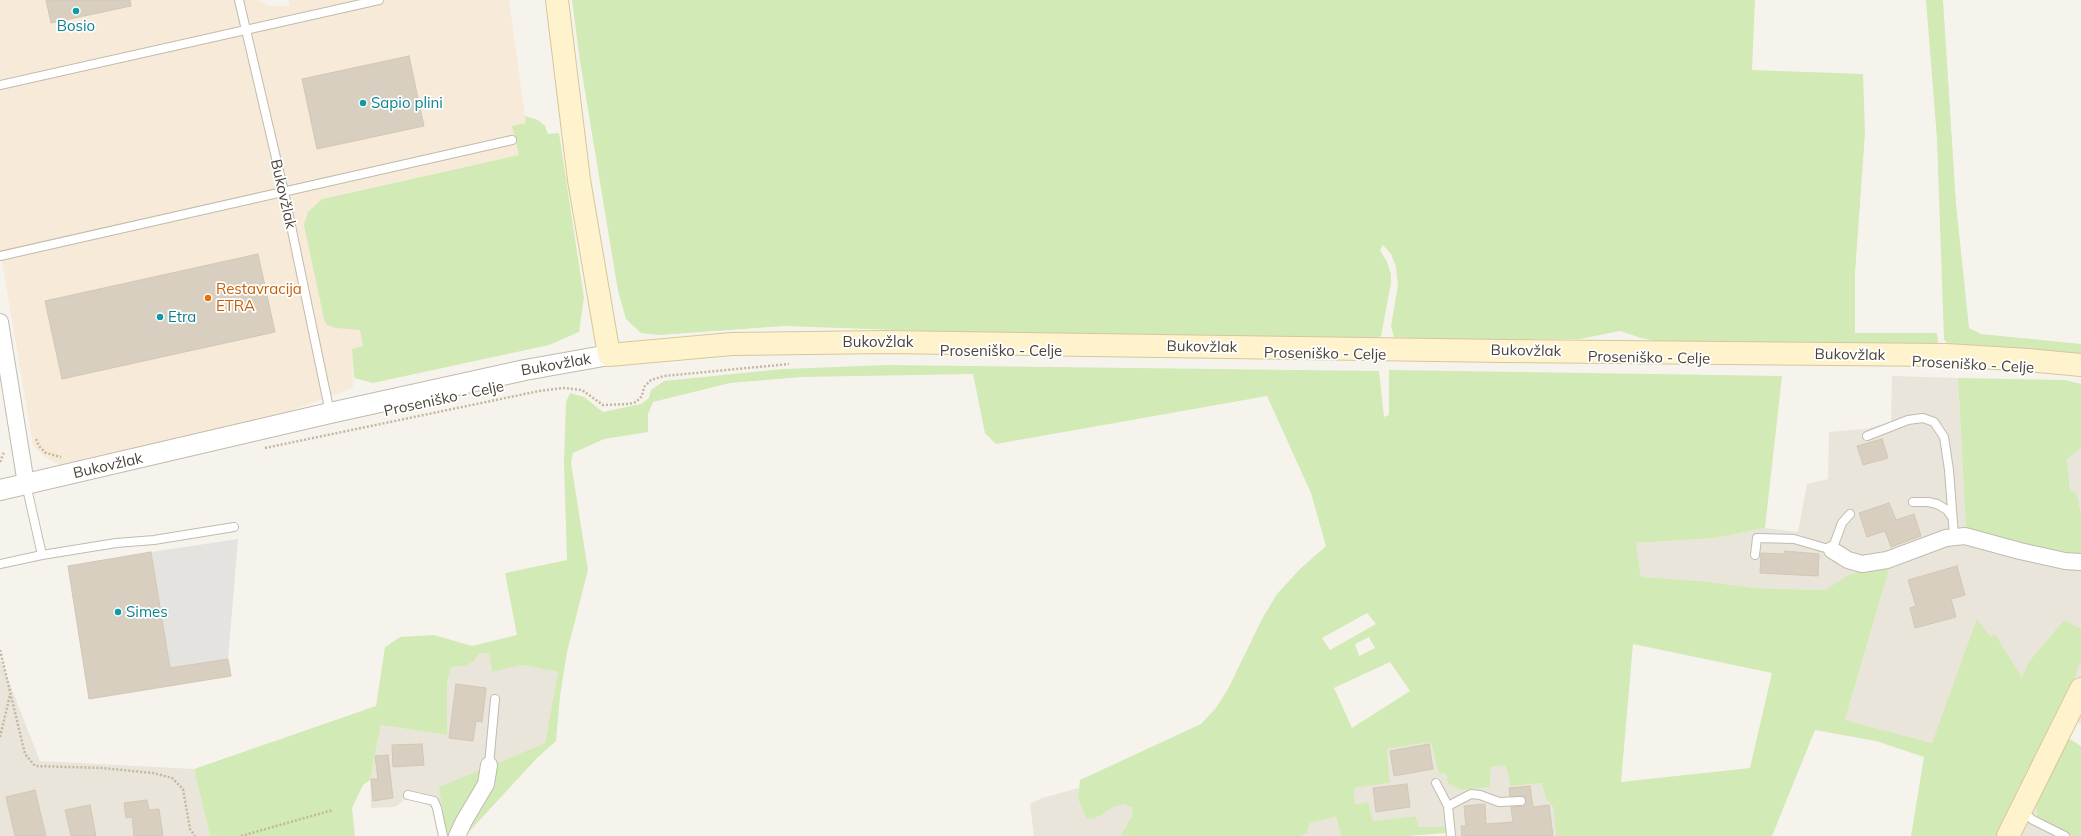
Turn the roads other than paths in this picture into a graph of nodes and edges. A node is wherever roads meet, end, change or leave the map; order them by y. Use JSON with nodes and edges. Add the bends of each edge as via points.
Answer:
{"nodes":[{"id":1,"x":239,"y":0,"type":"edge"},
{"id":2,"x":379,"y":0,"type":"edge"},
{"id":3,"x":557,"y":0,"type":"edge"},
{"id":4,"x":245,"y":29,"type":"junction"},
{"id":5,"x":0,"y":85,"type":"edge"},
{"id":6,"x":512,"y":140,"type":"dead end"},
{"id":7,"x":284,"y":192,"type":"junction"},
{"id":8,"x":0,"y":256,"type":"edge"},
{"id":9,"x":0,"y":322,"type":"edge"},
{"id":10,"x":609,"y":355,"type":"junction"},
{"id":11,"x":2081,"y":365,"type":"edge"},
{"id":12,"x":330,"y":413,"type":"junction"},
{"id":13,"x":1868,"y":436,"type":"dead end"},
{"id":14,"x":26,"y":484,"type":"junction"},
{"id":15,"x":0,"y":490,"type":"edge"},
{"id":16,"x":1913,"y":502,"type":"dead end"},
{"id":17,"x":1850,"y":514,"type":"dead end"},
{"id":18,"x":1953,"y":518,"type":"junction"},
{"id":19,"x":234,"y":527,"type":"dead end"},
{"id":20,"x":1954,"y":536,"type":"junction"},
{"id":21,"x":1832,"y":550,"type":"junction"},
{"id":22,"x":42,"y":555,"type":"junction"},
{"id":23,"x":1755,"y":555,"type":"dead end"},
{"id":24,"x":2081,"y":562,"type":"edge"},
{"id":25,"x":0,"y":564,"type":"edge"},
{"id":26,"x":495,"y":699,"type":"dead end"},
{"id":27,"x":2079,"y":699,"type":"edge"},
{"id":28,"x":489,"y":765,"type":"joint"},
{"id":29,"x":1436,"y":783,"type":"dead end"},
{"id":30,"x":408,"y":795,"type":"dead end"},
{"id":31,"x":1520,"y":801,"type":"dead end"},
{"id":32,"x":1448,"y":806,"type":"junction"},
{"id":33,"x":2021,"y":810,"type":"junction"},
{"id":34,"x":443,"y":836,"type":"edge"},
{"id":35,"x":457,"y":836,"type":"edge"},
{"id":36,"x":1451,"y":836,"type":"edge"},
{"id":37,"x":2008,"y":836,"type":"edge"},
{"id":38,"x":2064,"y":836,"type":"edge"}],
"edges":[{"from":1,"to":4,"type":"lane","name":"Bukovžlak"},
{"from":2,"to":4,"type":"lane"},
{"from":3,"to":10,"type":"main road","via":[[579,180]]},
{"from":4,"to":5,"type":"lane"},
{"from":4,"to":7,"type":"lane","name":"Bukovžlak"},
{"from":6,"to":7,"type":"lane"},
{"from":7,"to":8,"type":"lane"},
{"from":7,"to":12,"type":"lane","name":"Bukovžlak"},
{"from":9,"to":14,"type":"street"},
{"from":10,"to":11,"type":"main road","name":"Bukovžlak","via":[[732,344],[886,342],[1946,355]]},
{"from":10,"to":12,"type":"street","name":"Bukovžlak","via":[[525,370]]},
{"from":12,"to":14,"type":"street","name":"Bukovžlak"},
{"from":13,"to":18,"type":"lane","via":[[1916,419],[1923,418],[1934,422],[1944,437]]},
{"from":14,"to":15,"type":"street","name":"Bukovžlak"},
{"from":14,"to":22,"type":"lane"},
{"from":16,"to":18,"type":"lane","via":[[1937,504],[1948,510]]},
{"from":17,"to":21,"type":"lane","via":[[1842,523]]},
{"from":18,"to":20,"type":"lane"},
{"from":19,"to":22,"type":"lane"},
{"from":20,"to":21,"type":"street","via":[[1887,560],[1862,564],[1848,560]]},
{"from":20,"to":24,"type":"street","via":[[1964,536],[2020,551]]},
{"from":21,"to":23,"type":"lane","via":[[1794,539],[1757,538]]},
{"from":22,"to":25,"type":"lane"},
{"from":26,"to":28,"type":"lane"},
{"from":27,"to":33,"type":"main road"},
{"from":28,"to":35,"type":"street","via":[[486,784]]},
{"from":29,"to":32,"type":"lane"},
{"from":30,"to":34,"type":"lane","via":[[434,801]]},
{"from":31,"to":32,"type":"lane","via":[[1499,802],[1471,794]]},
{"from":32,"to":36,"type":"lane"},
{"from":33,"to":37,"type":"main road"},
{"from":33,"to":38,"type":"lane","via":[[2033,820]]}]}
